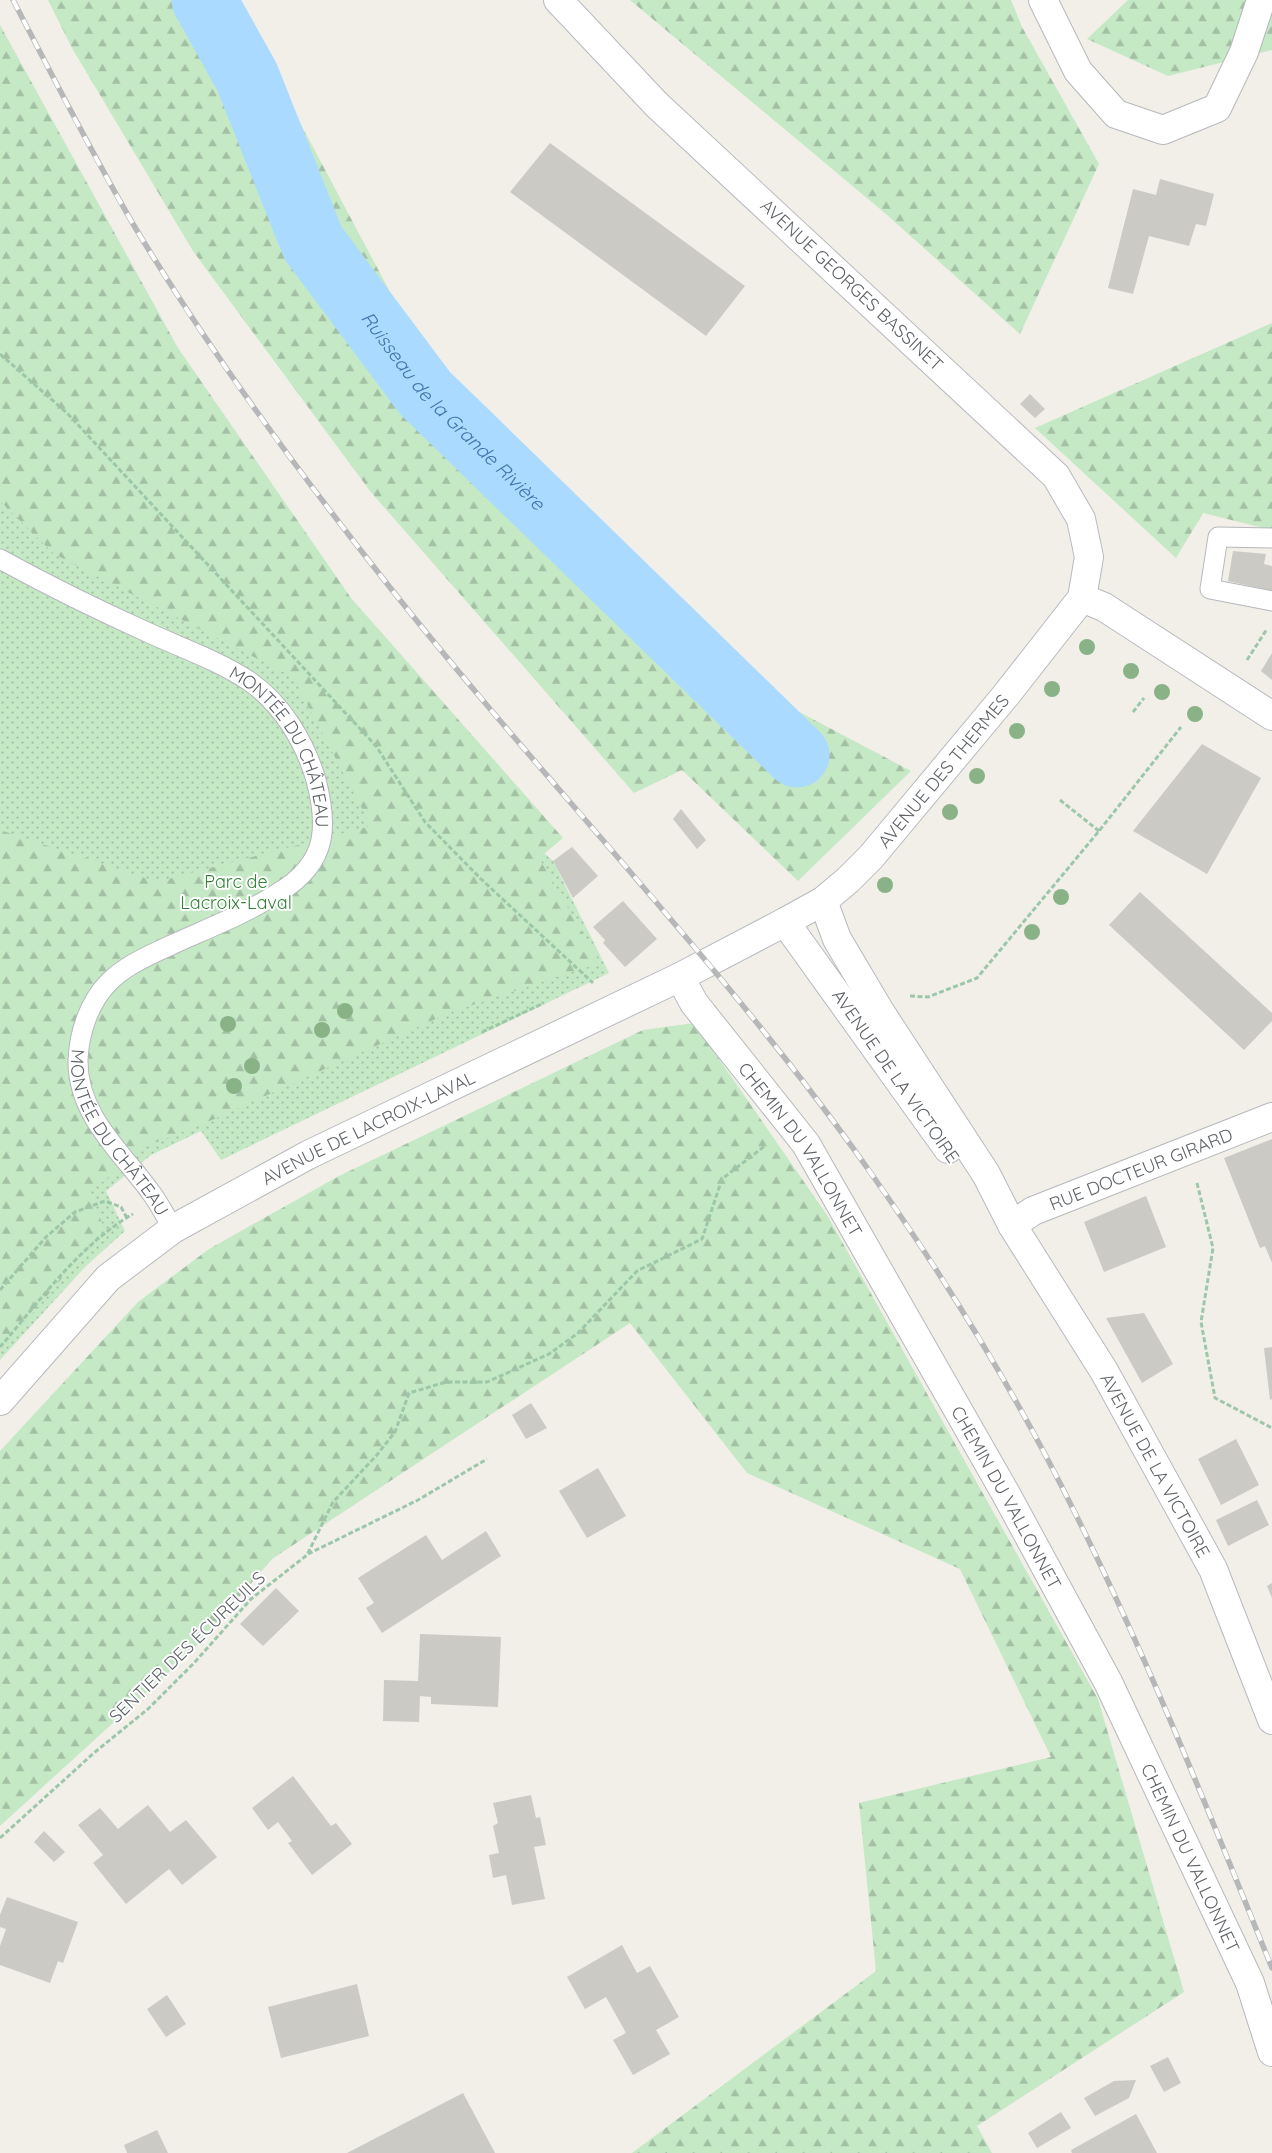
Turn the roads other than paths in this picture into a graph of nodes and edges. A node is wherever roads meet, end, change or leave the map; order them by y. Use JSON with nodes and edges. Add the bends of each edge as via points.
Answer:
{"nodes":[{"id":1,"x":558,"y":0,"type":"edge"},
{"id":2,"x":1044,"y":0,"type":"edge"},
{"id":3,"x":1261,"y":0,"type":"edge"},
{"id":4,"x":1272,"y":538,"type":"edge"},
{"id":5,"x":0,"y":560,"type":"edge"},
{"id":6,"x":1082,"y":598,"type":"junction"},
{"id":7,"x":1272,"y":601,"type":"edge"},
{"id":8,"x":1272,"y":716,"type":"edge"},
{"id":9,"x":823,"y":901,"type":"junction"},
{"id":10,"x":785,"y":922,"type":"junction"},
{"id":11,"x":680,"y":977,"type":"junction"},
{"id":12,"x":1272,"y":1117,"type":"edge"},
{"id":13,"x":1012,"y":1225,"type":"junction"},
{"id":14,"x":173,"y":1229,"type":"junction"},
{"id":15,"x":0,"y":1401,"type":"edge"},
{"id":16,"x":1272,"y":1720,"type":"edge"},
{"id":17,"x":1272,"y":2052,"type":"edge"}],
"edges":[{"from":1,"to":6,"type":"street","name":"AVENUE GEORGES BASSINET","via":[[657,105],[1056,476],[1081,519],[1089,557]]},
{"from":2,"to":3,"type":"street","via":[[1078,71],[1116,114],[1163,130],[1217,108],[1244,52]]},
{"from":4,"to":7,"type":"lane","via":[[1218,537],[1210,589]]},
{"from":5,"to":14,"type":"lane","name":"MONTÉE DU CHÂTEAU","via":[[69,597],[250,682],[273,703],[299,737],[319,791],[323,821],[321,842],[310,866],[294,884],[265,902],[134,963],[109,982],[93,1003],[83,1030],[78,1059],[80,1085],[89,1108],[100,1128],[153,1194]]},
{"from":6,"to":8,"type":"street","via":[[1104,607]]},
{"from":6,"to":9,"type":"street","name":"AVENUE DES THERMES","via":[[1012,688],[871,856]]},
{"from":9,"to":10,"type":"street","name":"AVENUE DES THERMES"},
{"from":9,"to":13,"type":"street","name":"AVENUE DE LA VICTOIRE","via":[[838,939],[879,1010],[986,1174]]},
{"from":10,"to":11,"type":"street","name":"AVENUE DE LACROIX-LAVAL"},
{"from":10,"to":13,"type":"street","name":"AVENUE DE LA VICTOIRE","via":[[970,1181]]},
{"from":11,"to":14,"type":"street","name":"AVENUE DE LACROIX-LAVAL","via":[[308,1155]]},
{"from":11,"to":17,"type":"street","name":"CHEMIN DU VALLONNET","via":[[694,1003],[806,1144],[1006,1494],[1108,1682],[1250,1983]]},
{"from":12,"to":13,"type":"street","name":"RUE DOCTEUR GIRARD","via":[[1033,1211]]},
{"from":13,"to":16,"type":"street","name":"AVENUE DE LA VICTOIRE","via":[[1104,1371],[1213,1569]]},
{"from":14,"to":15,"type":"street","name":"AVENUE DE LACROIX-LAVAL","via":[[108,1278]]}]}
